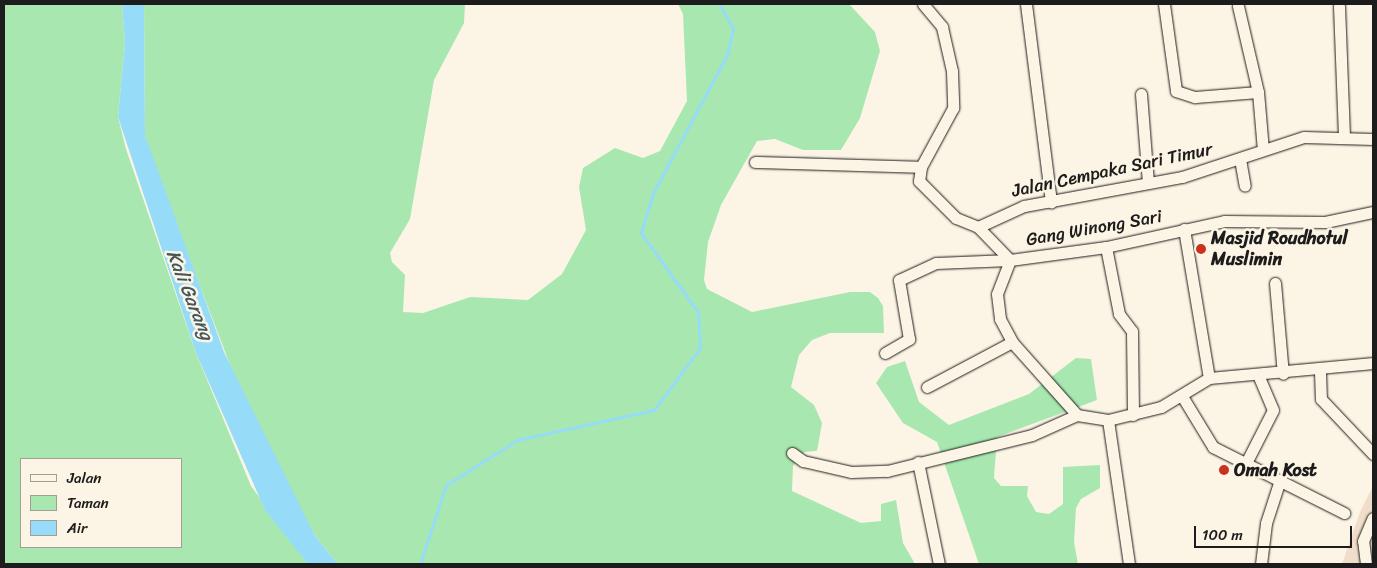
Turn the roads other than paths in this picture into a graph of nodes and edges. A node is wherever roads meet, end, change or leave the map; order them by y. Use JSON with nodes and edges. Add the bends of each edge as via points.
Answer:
{"nodes":[{"id":1,"x":923,"y":4,"type":"edge"},
{"id":2,"x":1026,"y":4,"type":"edge"},
{"id":3,"x":1164,"y":4,"type":"edge"},
{"id":4,"x":1238,"y":6,"type":"dead end"},
{"id":5,"x":1339,"y":6,"type":"dead end"},
{"id":6,"x":1258,"y":92,"type":"junction"},
{"id":7,"x":1141,"y":94,"type":"dead end"},
{"id":8,"x":1344,"y":136,"type":"junction"},
{"id":9,"x":1373,"y":139,"type":"edge"},
{"id":10,"x":1263,"y":150,"type":"junction"},
{"id":11,"x":1240,"y":159,"type":"junction"},
{"id":12,"x":756,"y":162,"type":"dead end"},
{"id":13,"x":921,"y":167,"type":"junction"},
{"id":14,"x":1148,"y":183,"type":"junction"},
{"id":15,"x":1245,"y":186,"type":"dead end"},
{"id":16,"x":1051,"y":202,"type":"junction"},
{"id":17,"x":1373,"y":212,"type":"edge"},
{"id":18,"x":978,"y":227,"type":"junction"},
{"id":19,"x":1184,"y":229,"type":"junction"},
{"id":20,"x":1106,"y":247,"type":"junction"},
{"id":21,"x":1010,"y":260,"type":"junction"},
{"id":22,"x":1275,"y":283,"type":"dead end"},
{"id":23,"x":1012,"y":342,"type":"junction"},
{"id":24,"x":885,"y":353,"type":"dead end"},
{"id":25,"x":1373,"y":363,"type":"edge"},
{"id":26,"x":1320,"y":372,"type":"junction"},
{"id":27,"x":1258,"y":374,"type":"junction"},
{"id":28,"x":1283,"y":374,"type":"junction"},
{"id":29,"x":1209,"y":378,"type":"junction"},
{"id":30,"x":927,"y":387,"type":"dead end"},
{"id":31,"x":1182,"y":396,"type":"junction"},
{"id":32,"x":1077,"y":415,"type":"junction"},
{"id":33,"x":1133,"y":415,"type":"junction"},
{"id":34,"x":1108,"y":420,"type":"junction"},
{"id":35,"x":792,"y":453,"type":"dead end"},
{"id":36,"x":1373,"y":454,"type":"edge"},
{"id":37,"x":918,"y":462,"type":"junction"},
{"id":38,"x":1246,"y":463,"type":"junction"},
{"id":39,"x":1280,"y":480,"type":"junction"},
{"id":40,"x":1344,"y":513,"type":"dead end"},
{"id":41,"x":1373,"y":518,"type":"edge"},
{"id":42,"x":939,"y":564,"type":"edge"},
{"id":43,"x":1129,"y":564,"type":"edge"},
{"id":44,"x":1261,"y":564,"type":"edge"},
{"id":45,"x":1366,"y":564,"type":"edge"}],
"edges":[{"from":1,"to":13,"type":"street","via":[[942,27],[952,71],[953,108]]},
{"from":2,"to":16,"type":"street"},
{"from":3,"to":6,"type":"street","via":[[1164,30],[1176,91],[1195,97]]},
{"from":4,"to":6,"type":"street"},
{"from":5,"to":8,"type":"street"},
{"from":6,"to":10,"type":"street"},
{"from":7,"to":14,"type":"street"},
{"from":8,"to":9,"type":"street","name":"Jalan Cempaka Sari Timur"},
{"from":8,"to":10,"type":"street","name":"Jalan Cempaka Sari Timur","via":[[1304,137]]},
{"from":10,"to":11,"type":"street","name":"Jalan Cempaka Sari Timur"},
{"from":11,"to":14,"type":"street","name":"Jalan Cempaka Sari Timur"},
{"from":11,"to":15,"type":"street"},
{"from":12,"to":13,"type":"street"},
{"from":13,"to":18,"type":"street","via":[[920,183],[956,218]]},
{"from":14,"to":16,"type":"street","name":"Jalan Cempaka Sari Timur"},
{"from":16,"to":18,"type":"street","name":"Jalan Cempaka Sari Timur","via":[[1003,212]]},
{"from":17,"to":19,"type":"street","name":"Gang Winong Sari","via":[[1325,222],[1224,221]]},
{"from":18,"to":21,"type":"street"},
{"from":19,"to":20,"type":"street","name":"Gang Winong Sari"},
{"from":19,"to":29,"type":"street","name":"Gang Winong Sari"},
{"from":20,"to":21,"type":"street","name":"Gang Winong Sari"},
{"from":20,"to":33,"type":"street","via":[[1122,323],[1132,332]]},
{"from":21,"to":23,"type":"street","via":[[997,294],[997,309]]},
{"from":21,"to":24,"type":"street","name":"Gang Winong Sari","via":[[946,261],[904,276],[899,280],[909,339]]},
{"from":22,"to":28,"type":"street"},
{"from":23,"to":30,"type":"street"},
{"from":23,"to":32,"type":"street"},
{"from":25,"to":26,"type":"street"},
{"from":26,"to":28,"type":"street"},
{"from":26,"to":36,"type":"street","via":[[1321,399]]},
{"from":27,"to":28,"type":"street"},
{"from":27,"to":29,"type":"street"},
{"from":27,"to":38,"type":"street","via":[[1273,410]]},
{"from":29,"to":31,"type":"street"},
{"from":31,"to":33,"type":"street"},
{"from":31,"to":38,"type":"street","via":[[1213,447]]},
{"from":32,"to":34,"type":"street"},
{"from":32,"to":37,"type":"street","via":[[1032,435]]},
{"from":33,"to":34,"type":"street"},
{"from":34,"to":43,"type":"street"},
{"from":35,"to":37,"type":"street","via":[[803,461],[851,472],[887,471]]},
{"from":37,"to":42,"type":"street"},
{"from":38,"to":39,"type":"street"},
{"from":39,"to":40,"type":"street"},
{"from":39,"to":44,"type":"street","via":[[1266,523]]},
{"from":41,"to":45,"type":"street","via":[[1364,541]]}]}
